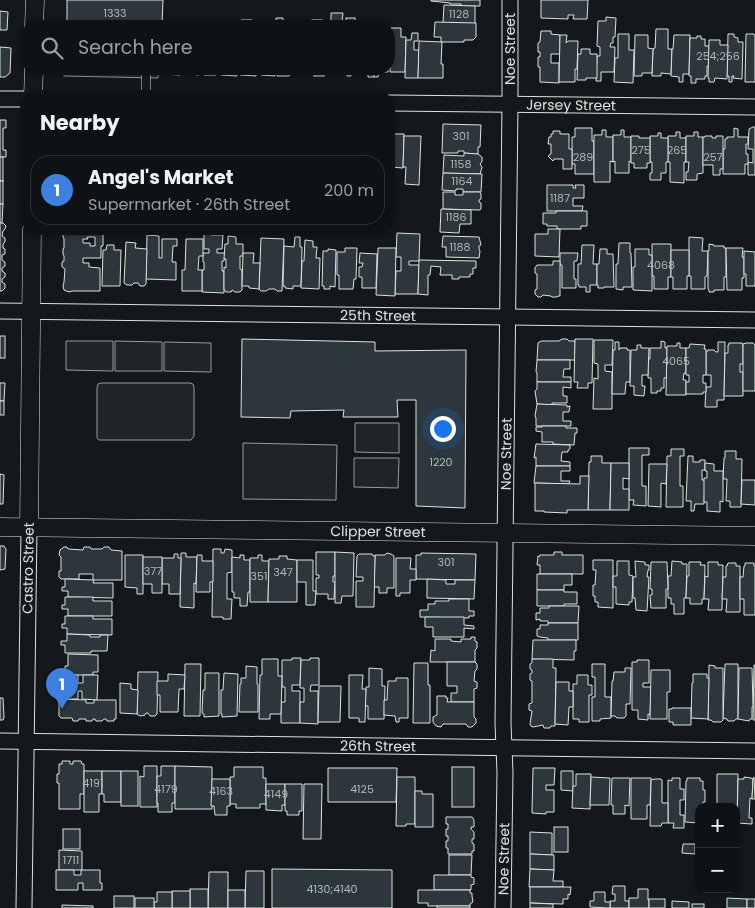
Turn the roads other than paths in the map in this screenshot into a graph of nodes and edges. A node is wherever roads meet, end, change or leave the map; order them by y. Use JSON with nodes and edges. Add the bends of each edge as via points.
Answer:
{"nodes":[{"id":1,"x":34,"y":0,"type":"edge"},
{"id":2,"x":510,"y":0,"type":"edge"},
{"id":3,"x":34,"y":20,"type":"edge"},
{"id":4,"x":34,"y":75,"type":"edge"},
{"id":5,"x":146,"y":75,"type":"edge"},
{"id":6,"x":33,"y":90,"type":"edge"},
{"id":7,"x":146,"y":90,"type":"edge"},
{"id":8,"x":0,"y":99,"type":"edge"},
{"id":9,"x":20,"y":100,"type":"edge"},
{"id":10,"x":395,"y":103,"type":"edge"},
{"id":11,"x":510,"y":104,"type":"junction"},
{"id":12,"x":755,"y":107,"type":"edge"},
{"id":13,"x":32,"y":235,"type":"edge"},
{"id":14,"x":0,"y":311,"type":"edge"},
{"id":15,"x":31,"y":312,"type":"junction"},
{"id":16,"x":508,"y":317,"type":"junction"},
{"id":17,"x":755,"y":320,"type":"edge"},
{"id":18,"x":0,"y":527,"type":"edge"},
{"id":19,"x":29,"y":528,"type":"junction"},
{"id":20,"x":505,"y":533,"type":"junction"},
{"id":21,"x":755,"y":536,"type":"edge"},
{"id":22,"x":0,"y":741,"type":"edge"},
{"id":23,"x":26,"y":742,"type":"junction"},
{"id":24,"x":504,"y":748,"type":"junction"},
{"id":25,"x":755,"y":751,"type":"edge"},
{"id":26,"x":24,"y":908,"type":"edge"},
{"id":27,"x":503,"y":908,"type":"edge"}],
"edges":[{"from":1,"to":3,"type":"street"},
{"from":2,"to":11,"type":"street","name":"Noe Street"},
{"from":4,"to":6,"type":"street"},
{"from":5,"to":7,"type":"lane"},
{"from":8,"to":9,"type":"street"},
{"from":10,"to":11,"type":"street","name":"Jersey Street"},
{"from":11,"to":12,"type":"street","name":"Jersey Street"},
{"from":11,"to":16,"type":"street","name":"Noe Street"},
{"from":13,"to":15,"type":"street","name":"Castro Street"},
{"from":14,"to":15,"type":"street","name":"25th Street"},
{"from":15,"to":16,"type":"street","name":"25th Street"},
{"from":15,"to":19,"type":"street","name":"Castro Street"},
{"from":16,"to":17,"type":"street","name":"25th Street"},
{"from":16,"to":20,"type":"street","name":"Noe Street"},
{"from":18,"to":19,"type":"street","name":"Clipper Street"},
{"from":19,"to":20,"type":"street","name":"Clipper Street"},
{"from":19,"to":23,"type":"street","name":"Castro Street"},
{"from":20,"to":21,"type":"street","name":"Clipper Street"},
{"from":20,"to":24,"type":"street","name":"Noe Street"},
{"from":22,"to":23,"type":"street","name":"26th Street"},
{"from":23,"to":24,"type":"street","name":"26th Street"},
{"from":23,"to":26,"type":"street","name":"Castro Street"},
{"from":24,"to":25,"type":"street","name":"26th Street"},
{"from":24,"to":27,"type":"street","name":"Noe Street"}]}
